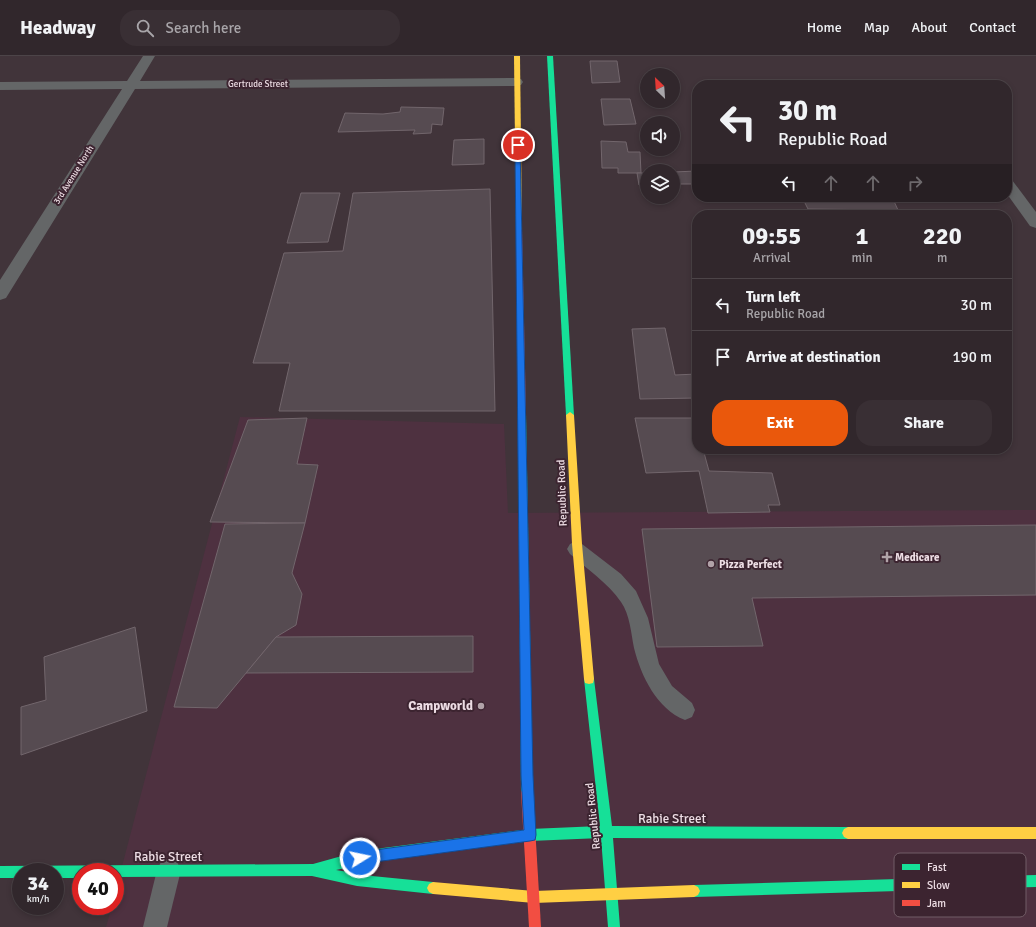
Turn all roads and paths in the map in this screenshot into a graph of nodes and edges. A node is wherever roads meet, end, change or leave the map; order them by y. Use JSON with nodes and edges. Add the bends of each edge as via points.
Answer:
{"nodes":[{"id":1,"x":149,"y":56,"type":"edge"},
{"id":2,"x":517,"y":56,"type":"edge"},
{"id":3,"x":550,"y":56,"type":"edge"},
{"id":4,"x":516,"y":82,"type":"junction"},
{"id":5,"x":129,"y":85,"type":"junction"},
{"id":6,"x":0,"y":86,"type":"edge"},
{"id":7,"x":1012,"y":190,"type":"edge"},
{"id":8,"x":1036,"y":223,"type":"edge"},
{"id":9,"x":0,"y":294,"type":"edge"},
{"id":10,"x":576,"y":549,"type":"junction"},
{"id":11,"x":685,"y":710,"type":"dead end"},
{"id":12,"x":607,"y":832,"type":"junction"},
{"id":13,"x":1036,"y":833,"type":"edge"},
{"id":14,"x":530,"y":835,"type":"junction"},
{"id":15,"x":169,"y":870,"type":"junction"},
{"id":16,"x":312,"y":870,"type":"junction"},
{"id":17,"x":0,"y":872,"type":"edge"},
{"id":18,"x":1026,"y":881,"type":"edge"},
{"id":19,"x":1036,"y":881,"type":"edge"},
{"id":20,"x":894,"y":885,"type":"edge"},
{"id":21,"x":612,"y":893,"type":"junction"},
{"id":22,"x":534,"y":897,"type":"junction"},
{"id":23,"x":155,"y":927,"type":"edge"},
{"id":24,"x":535,"y":927,"type":"edge"},
{"id":25,"x":614,"y":927,"type":"edge"}],
"edges":[{"from":1,"to":5,"type":"street","name":"3rd Avenue North"},
{"from":2,"to":4,"type":"main road"},
{"from":3,"to":10,"type":"main road","name":"Republic Road"},
{"from":4,"to":5,"type":"street","name":"Gertrude Street"},
{"from":4,"to":14,"type":"main road","via":[[527,783]]},
{"from":5,"to":6,"type":"street","name":"Gertrude Street"},
{"from":5,"to":9,"type":"street","name":"3rd Avenue North"},
{"from":7,"to":8,"type":"street"},
{"from":10,"to":11,"type":"lane","via":[[614,580],[629,597],[638,618],[650,668],[665,694]]},
{"from":10,"to":12,"type":"main road","name":"Republic Road"},
{"from":12,"to":13,"type":"main road","name":"Rabie Street"},
{"from":12,"to":14,"type":"main road","name":"Rabie Street"},
{"from":12,"to":21,"type":"main road","name":"Republic Road"},
{"from":14,"to":16,"type":"main road","name":"Rabie Street","via":[[383,854]]},
{"from":14,"to":22,"type":"main road"},
{"from":15,"to":16,"type":"main road","name":"Rabie Street"},
{"from":15,"to":17,"type":"main road","name":"Rabie Street"},
{"from":15,"to":23,"type":"lane"},
{"from":16,"to":22,"type":"main road","name":"Rabie Street","via":[[370,882]]},
{"from":18,"to":19,"type":"main road","name":"Rabie Street"},
{"from":20,"to":21,"type":"main road","name":"Rabie Street"},
{"from":21,"to":22,"type":"main road","name":"Rabie Street"},
{"from":21,"to":25,"type":"main road","name":"Republic Road"},
{"from":22,"to":24,"type":"main road"}]}
